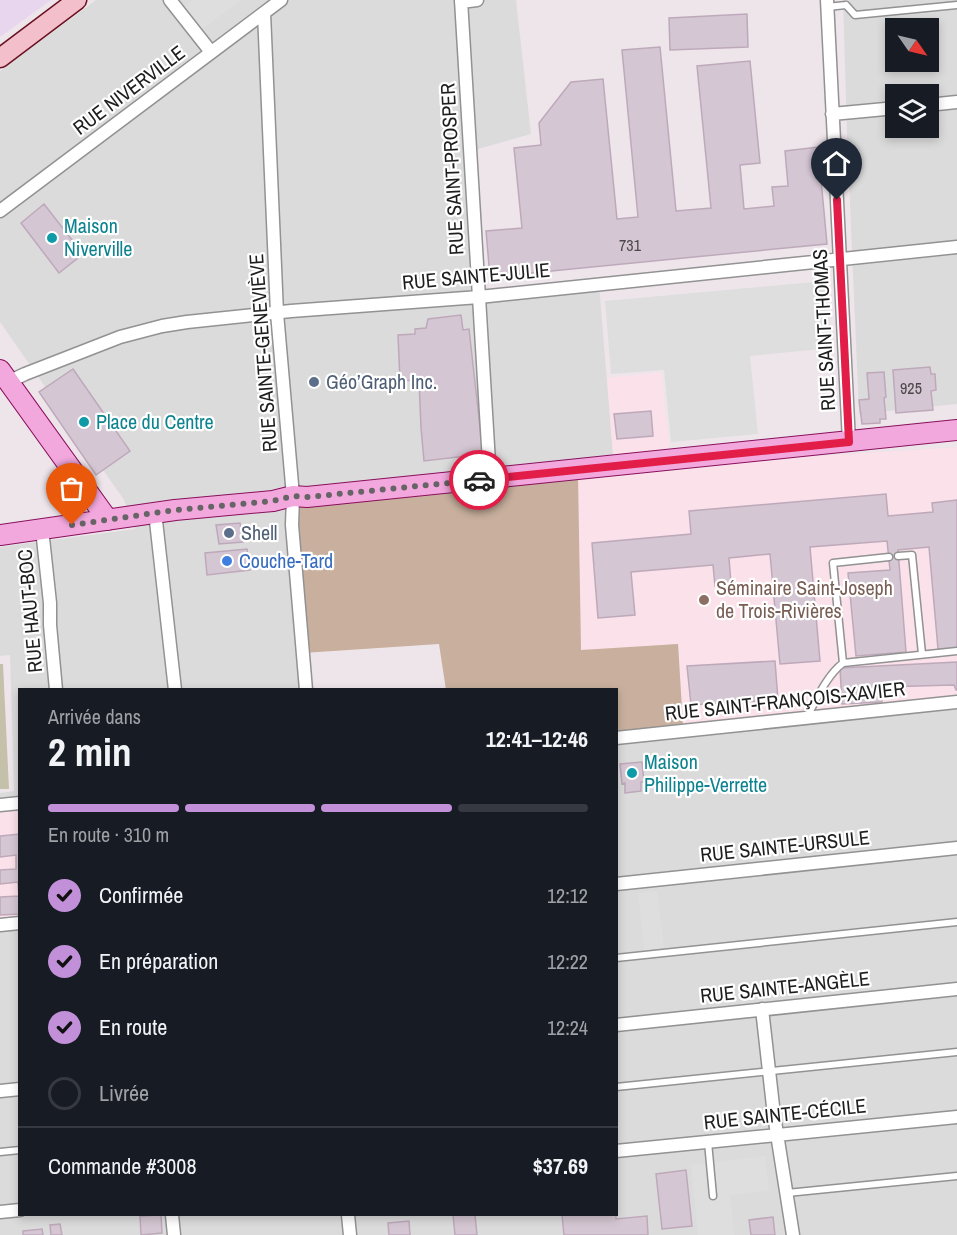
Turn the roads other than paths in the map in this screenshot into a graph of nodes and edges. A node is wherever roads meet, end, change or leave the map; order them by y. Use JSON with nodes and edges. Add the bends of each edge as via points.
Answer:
{"nodes":[{"id":1,"x":77,"y":0,"type":"edge"},
{"id":2,"x":170,"y":0,"type":"edge"},
{"id":3,"x":281,"y":0,"type":"edge"},
{"id":4,"x":477,"y":0,"type":"edge"},
{"id":5,"x":461,"y":1,"type":"edge"},
{"id":6,"x":827,"y":3,"type":"edge"},
{"id":7,"x":847,"y":3,"type":"edge"},
{"id":8,"x":957,"y":4,"type":"edge"},
{"id":9,"x":264,"y":13,"type":"junction"},
{"id":10,"x":211,"y":52,"type":"junction"},
{"id":11,"x":0,"y":58,"type":"edge"},
{"id":12,"x":957,"y":102,"type":"edge"},
{"id":13,"x":939,"y":104,"type":"edge"},
{"id":14,"x":885,"y":109,"type":"edge"},
{"id":15,"x":832,"y":114,"type":"junction"},
{"id":16,"x":0,"y":211,"type":"edge"},
{"id":17,"x":957,"y":247,"type":"edge"},
{"id":18,"x":840,"y":259,"type":"junction"},
{"id":19,"x":479,"y":297,"type":"junction"},
{"id":20,"x":277,"y":313,"type":"junction"},
{"id":21,"x":4,"y":376,"type":"edge"},
{"id":22,"x":955,"y":434,"type":"edge"},
{"id":23,"x":849,"y":442,"type":"junction"},
{"id":24,"x":490,"y":479,"type":"junction"},
{"id":25,"x":293,"y":496,"type":"junction"},
{"id":26,"x":155,"y":512,"type":"junction"},
{"id":27,"x":108,"y":520,"type":"junction"},
{"id":28,"x":42,"y":529,"type":"junction"},
{"id":29,"x":0,"y":535,"type":"edge"},
{"id":30,"x":898,"y":556,"type":"dead end"},
{"id":31,"x":889,"y":557,"type":"dead end"},
{"id":32,"x":957,"y":651,"type":"edge"},
{"id":33,"x":922,"y":654,"type":"junction"},
{"id":34,"x":843,"y":663,"type":"junction"},
{"id":35,"x":57,"y":688,"type":"edge"},
{"id":36,"x":175,"y":688,"type":"edge"},
{"id":37,"x":306,"y":688,"type":"edge"},
{"id":38,"x":957,"y":702,"type":"edge"},
{"id":39,"x":806,"y":718,"type":"junction"},
{"id":40,"x":618,"y":738,"type":"edge"},
{"id":41,"x":18,"y":803,"type":"edge"},
{"id":42,"x":0,"y":805,"type":"edge"},
{"id":43,"x":957,"y":848,"type":"edge"},
{"id":44,"x":618,"y":884,"type":"edge"},
{"id":45,"x":957,"y":922,"type":"edge"},
{"id":46,"x":18,"y":923,"type":"edge"},
{"id":47,"x":0,"y":925,"type":"edge"},
{"id":48,"x":618,"y":958,"type":"edge"},
{"id":49,"x":957,"y":989,"type":"edge"},
{"id":50,"x":762,"y":1009,"type":"junction"},
{"id":51,"x":618,"y":1025,"type":"edge"},
{"id":52,"x":957,"y":1052,"type":"edge"},
{"id":53,"x":770,"y":1071,"type":"junction"},
{"id":54,"x":618,"y":1088,"type":"edge"},
{"id":55,"x":18,"y":1089,"type":"edge"},
{"id":56,"x":0,"y":1091,"type":"edge"},
{"id":57,"x":957,"y":1117,"type":"edge"},
{"id":58,"x":778,"y":1135,"type":"junction"},
{"id":59,"x":708,"y":1142,"type":"junction"},
{"id":60,"x":18,"y":1150,"type":"edge"},
{"id":61,"x":618,"y":1151,"type":"edge"},
{"id":62,"x":0,"y":1152,"type":"edge"},
{"id":63,"x":957,"y":1176,"type":"edge"},
{"id":64,"x":787,"y":1193,"type":"junction"},
{"id":65,"x":713,"y":1196,"type":"dead end"},
{"id":66,"x":18,"y":1210,"type":"edge"},
{"id":67,"x":0,"y":1212,"type":"edge"},
{"id":68,"x":172,"y":1216,"type":"edge"},
{"id":69,"x":348,"y":1216,"type":"edge"},
{"id":70,"x":174,"y":1235,"type":"edge"},
{"id":71,"x":350,"y":1235,"type":"edge"},
{"id":72,"x":793,"y":1235,"type":"edge"}],
"edges":[{"from":1,"to":11,"type":"street"},
{"from":2,"to":10,"type":"street"},
{"from":3,"to":9,"type":"street","name":"RUE NIVERVILLE"},
{"from":4,"to":5,"type":"street"},
{"from":5,"to":19,"type":"street","name":"RUE SAINT-PROSPER"},
{"from":6,"to":7,"type":"lane"},
{"from":6,"to":15,"type":"street","name":"RUE SAINT-THOMAS"},
{"from":7,"to":8,"type":"lane","via":[[855,15]]},
{"from":9,"to":10,"type":"street","name":"RUE NIVERVILLE"},
{"from":9,"to":20,"type":"street","name":"RUE SAINTE-GENEVIÈVE"},
{"from":10,"to":16,"type":"street","name":"RUE NIVERVILLE"},
{"from":12,"to":13,"type":"street"},
{"from":14,"to":15,"type":"street"},
{"from":15,"to":18,"type":"street","name":"RUE SAINT-THOMAS"},
{"from":17,"to":18,"type":"street","name":"RUE SAINTE-JULIE"},
{"from":18,"to":19,"type":"street","name":"RUE SAINTE-JULIE"},
{"from":18,"to":23,"type":"street","name":"RUE SAINT-THOMAS"},
{"from":19,"to":20,"type":"street","name":"RUE SAINTE-JULIE"},
{"from":19,"to":24,"type":"street","name":"RUE SAINT-PROSPER"},
{"from":20,"to":21,"type":"street","name":"RUE SAINTE-JULIE","via":[[141,331],[25,374]]},
{"from":20,"to":25,"type":"street","name":"RUE SAINTE-GENEVIÈVE"},
{"from":21,"to":27,"type":"main road"},
{"from":22,"to":23,"type":"main road"},
{"from":23,"to":24,"type":"main road"},
{"from":24,"to":25,"type":"main road"},
{"from":25,"to":26,"type":"main road"},
{"from":25,"to":37,"type":"street","name":"RUE SAINTE-GENEVIÈVE"},
{"from":26,"to":27,"type":"main road"},
{"from":26,"to":36,"type":"street"},
{"from":27,"to":28,"type":"main road"},
{"from":28,"to":29,"type":"main road"},
{"from":28,"to":35,"type":"street","name":"RUE HAUT-BOC"},
{"from":30,"to":33,"type":"lane","via":[[912,555]]},
{"from":31,"to":34,"type":"lane","via":[[833,562]]},
{"from":32,"to":33,"type":"lane"},
{"from":33,"to":34,"type":"lane"},
{"from":34,"to":39,"type":"lane"},
{"from":38,"to":39,"type":"street","name":"RUE SAINT-FRANÇOIS-XAVIER"},
{"from":39,"to":40,"type":"street","name":"RUE SAINT-FRANÇOIS-XAVIER"},
{"from":41,"to":42,"type":"street"},
{"from":43,"to":44,"type":"street","name":"RUE SAINTE-URSULE"},
{"from":45,"to":48,"type":"lane"},
{"from":46,"to":47,"type":"street"},
{"from":49,"to":50,"type":"street","name":"RUE SAINTE-ANGÈLE"},
{"from":50,"to":51,"type":"street","name":"RUE SAINTE-ANGÈLE"},
{"from":50,"to":53,"type":"street"},
{"from":52,"to":53,"type":"lane"},
{"from":53,"to":54,"type":"lane"},
{"from":53,"to":58,"type":"street"},
{"from":55,"to":56,"type":"street"},
{"from":57,"to":58,"type":"street","name":"RUE SAINTE-CÉCILE"},
{"from":58,"to":59,"type":"street","name":"RUE SAINTE-CÉCILE"},
{"from":58,"to":64,"type":"street"},
{"from":59,"to":61,"type":"street","name":"RUE SAINTE-CÉCILE"},
{"from":59,"to":65,"type":"lane"},
{"from":60,"to":62,"type":"lane"},
{"from":63,"to":64,"type":"lane"},
{"from":64,"to":72,"type":"street"},
{"from":66,"to":67,"type":"street"},
{"from":68,"to":70,"type":"street"},
{"from":69,"to":71,"type":"street"}]}
